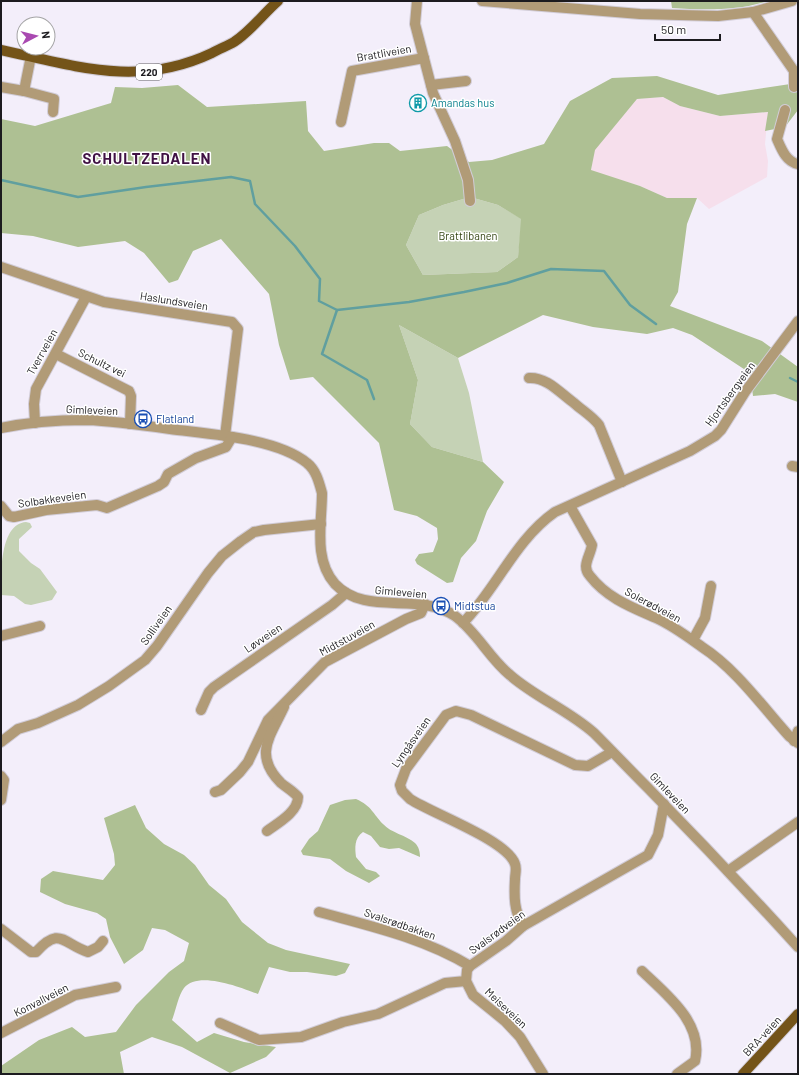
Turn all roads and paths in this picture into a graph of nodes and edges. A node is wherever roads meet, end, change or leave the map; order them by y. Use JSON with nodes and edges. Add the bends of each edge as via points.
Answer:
{"nodes":[{"id":1,"x":278,"y":1,"type":"edge"},
{"id":2,"x":417,"y":1,"type":"edge"},
{"id":3,"x":482,"y":1,"type":"edge"},
{"id":4,"x":792,"y":1,"type":"edge"},
{"id":5,"x":753,"y":12,"type":"junction"},
{"id":6,"x":1,"y":50,"type":"edge"},
{"id":7,"x":16,"y":53,"type":"edge"},
{"id":8,"x":31,"y":56,"type":"joint"},
{"id":9,"x":424,"y":58,"type":"junction"},
{"id":10,"x":466,"y":81,"type":"dead end"},
{"id":11,"x":431,"y":86,"type":"junction"},
{"id":12,"x":1,"y":87,"type":"edge"},
{"id":13,"x":794,"y":87,"type":"dead end"},
{"id":14,"x":24,"y":91,"type":"junction"},
{"id":15,"x":785,"y":110,"type":"dead end"},
{"id":16,"x":53,"y":112,"type":"dead end"},
{"id":17,"x":342,"y":122,"type":"dead end"},
{"id":18,"x":798,"y":164,"type":"edge"},
{"id":19,"x":470,"y":201,"type":"dead end"},
{"id":20,"x":1,"y":267,"type":"edge"},
{"id":21,"x":86,"y":297,"type":"junction"},
{"id":22,"x":798,"y":321,"type":"edge"},
{"id":23,"x":56,"y":354,"type":"junction"},
{"id":24,"x":529,"y":378,"type":"dead end"},
{"id":25,"x":35,"y":423,"type":"junction"},
{"id":26,"x":130,"y":424,"type":"junction"},
{"id":27,"x":1,"y":428,"type":"edge"},
{"id":28,"x":229,"y":437,"type":"junction"},
{"id":29,"x":622,"y":482,"type":"junction"},
{"id":30,"x":1,"y":506,"type":"edge"},
{"id":31,"x":570,"y":506,"type":"junction"},
{"id":32,"x":321,"y":524,"type":"junction"},
{"id":33,"x":711,"y":586,"type":"dead end"},
{"id":34,"x":346,"y":593,"type":"junction"},
{"id":35,"x":425,"y":604,"type":"junction"},
{"id":36,"x":463,"y":623,"type":"junction"},
{"id":37,"x":40,"y":626,"type":"dead end"},
{"id":38,"x":1,"y":636,"type":"edge"},
{"id":39,"x":693,"y":640,"type":"junction"},
{"id":40,"x":286,"y":701,"type":"junction"},
{"id":41,"x":201,"y":710,"type":"dead end"},
{"id":42,"x":797,"y":739,"type":"edge"},
{"id":43,"x":1,"y":742,"type":"edge"},
{"id":44,"x":612,"y":752,"type":"junction"},
{"id":45,"x":1,"y":776,"type":"edge"},
{"id":46,"x":215,"y":792,"type":"dead end"},
{"id":47,"x":1,"y":800,"type":"edge"},
{"id":48,"x":664,"y":804,"type":"junction"},
{"id":49,"x":798,"y":822,"type":"edge"},
{"id":50,"x":267,"y":832,"type":"dead end"},
{"id":51,"x":728,"y":871,"type":"junction"},
{"id":52,"x":319,"y":912,"type":"dead end"},
{"id":53,"x":523,"y":926,"type":"junction"},
{"id":54,"x":1,"y":929,"type":"edge"},
{"id":55,"x":103,"y":941,"type":"dead end"},
{"id":56,"x":798,"y":947,"type":"edge"},
{"id":57,"x":470,"y":966,"type":"junction"},
{"id":58,"x":642,"y":971,"type":"dead end"},
{"id":59,"x":466,"y":981,"type":"junction"},
{"id":60,"x":116,"y":987,"type":"dead end"},
{"id":61,"x":798,"y":1014,"type":"edge"},
{"id":62,"x":220,"y":1023,"type":"dead end"},
{"id":63,"x":1,"y":1033,"type":"edge"},
{"id":64,"x":542,"y":1074,"type":"edge"},
{"id":65,"x":677,"y":1074,"type":"edge"},
{"id":66,"x":743,"y":1074,"type":"edge"}],
"edges":[{"from":1,"to":8,"type":"main road","number":"220","via":[[234,42],[195,60],[153,72],[95,70]]},
{"from":2,"to":9,"type":"street","name":"Brattliveien","via":[[415,24]]},
{"from":3,"to":5,"type":"street","via":[[681,16],[720,16]]},
{"from":4,"to":5,"type":"street"},
{"from":5,"to":13,"type":"street","via":[[794,72]]},
{"from":6,"to":7,"type":"main road","number":"220"},
{"from":8,"to":14,"type":"street"},
{"from":9,"to":11,"type":"street","name":"Brattliveien"},
{"from":9,"to":17,"type":"street","name":"Brattliveien","via":[[352,71]]},
{"from":10,"to":11,"type":"street"},
{"from":11,"to":19,"type":"street","name":"Brattliveien","via":[[455,141],[468,180]]},
{"from":12,"to":14,"type":"street"},
{"from":14,"to":16,"type":"street","via":[[54,99]]},
{"from":15,"to":18,"type":"street","via":[[777,138],[786,156],[791,162]]},
{"from":20,"to":21,"type":"street","name":"Haslundsveien"},
{"from":21,"to":23,"type":"street","name":"Tverrveien"},
{"from":21,"to":28,"type":"street","name":"Haslundsveien","via":[[232,322],[236,325],[238,329]]},
{"from":22,"to":29,"type":"street","name":"Hjortsbergveien","via":[[745,392],[721,430],[690,451]]},
{"from":23,"to":25,"type":"street","name":"Tverrveien","via":[[36,389]]},
{"from":23,"to":26,"type":"street","name":"Schultz vei","via":[[129,391]]},
{"from":24,"to":29,"type":"street","via":[[550,384],[594,418],[602,431]]},
{"from":25,"to":26,"type":"street","name":"Gimleveien","via":[[85,420]]},
{"from":25,"to":27,"type":"street","name":"Gimleveien"},
{"from":26,"to":28,"type":"street","name":"Gimleveien"},
{"from":28,"to":30,"type":"street","name":"Solbakkeveien","via":[[226,447],[190,461],[168,474],[164,482],[158,486],[107,508],[97,505],[46,510],[14,517],[9,516]]},
{"from":28,"to":32,"type":"street","name":"Gimleveien","via":[[282,450],[296,455],[310,465],[322,492]]},
{"from":29,"to":31,"type":"street","name":"Hjortsbergveien"},
{"from":31,"to":36,"type":"street","name":"Hjortsbergveien","via":[[547,517],[528,536]]},
{"from":31,"to":39,"type":"street","name":"Solerødveien","via":[[592,546],[585,563],[589,576],[626,606],[657,619]]},
{"from":32,"to":34,"type":"street","name":"Gimleveien","via":[[322,560],[327,573]]},
{"from":32,"to":43,"type":"street","name":"Solliveien","via":[[254,532],[222,556],[145,660],[78,705],[18,729]]},
{"from":33,"to":39,"type":"street","via":[[705,618]]},
{"from":34,"to":35,"type":"street","name":"Gimleveien","via":[[363,600]]},
{"from":34,"to":41,"type":"street","name":"Løvveien","via":[[214,687]]},
{"from":35,"to":36,"type":"street","name":"Gimleveien","via":[[446,611]]},
{"from":35,"to":40,"type":"street","name":"Midtstuveien","via":[[421,613],[325,662]]},
{"from":36,"to":44,"type":"street","name":"Gimleveien","via":[[511,676],[583,725]]},
{"from":37,"to":38,"type":"street"},
{"from":39,"to":42,"type":"street","name":"Solerødveien","via":[[718,658]]},
{"from":40,"to":46,"type":"street","name":"Midtstuveien","via":[[268,720],[248,762],[221,790]]},
{"from":40,"to":50,"type":"street","name":"Midtstuveien","via":[[265,756],[268,767],[298,797],[298,803]]},
{"from":44,"to":48,"type":"street","name":"Gimleveien"},
{"from":44,"to":53,"type":"street","name":"Lyngåsveien","via":[[588,766],[575,765],[471,715],[456,711],[446,714],[406,769],[400,785],[410,799],[483,837],[513,859],[516,866],[514,900],[516,912]]},
{"from":45,"to":47,"type":"street","via":[[4,780]]},
{"from":48,"to":51,"type":"street","name":"Gimleveien"},
{"from":48,"to":53,"type":"street","name":"Svalsrødveien","via":[[658,835],[648,855]]},
{"from":49,"to":51,"type":"street"},
{"from":51,"to":56,"type":"street","name":"Gimleveien"},
{"from":52,"to":57,"type":"street","name":"Svalsrødbakken","via":[[390,931],[452,955]]},
{"from":53,"to":57,"type":"street","name":"Svalsrødveien"},
{"from":54,"to":55,"type":"street","via":[[31,952],[36,952],[49,939],[68,941],[88,952]]},
{"from":57,"to":59,"type":"street","name":"Svalsrødveien"},
{"from":58,"to":65,"type":"street","via":[[678,1007],[690,1025],[697,1043],[694,1061]]},
{"from":59,"to":62,"type":"street","via":[[438,986],[378,1014],[343,1022],[301,1037],[259,1040]]},
{"from":59,"to":64,"type":"street","name":"Meiseveien","via":[[473,995],[520,1037]]},
{"from":60,"to":63,"type":"street","name":"Konvallveien","via":[[75,995]]},
{"from":61,"to":66,"type":"main road","name":"BRA-veien"}]}
